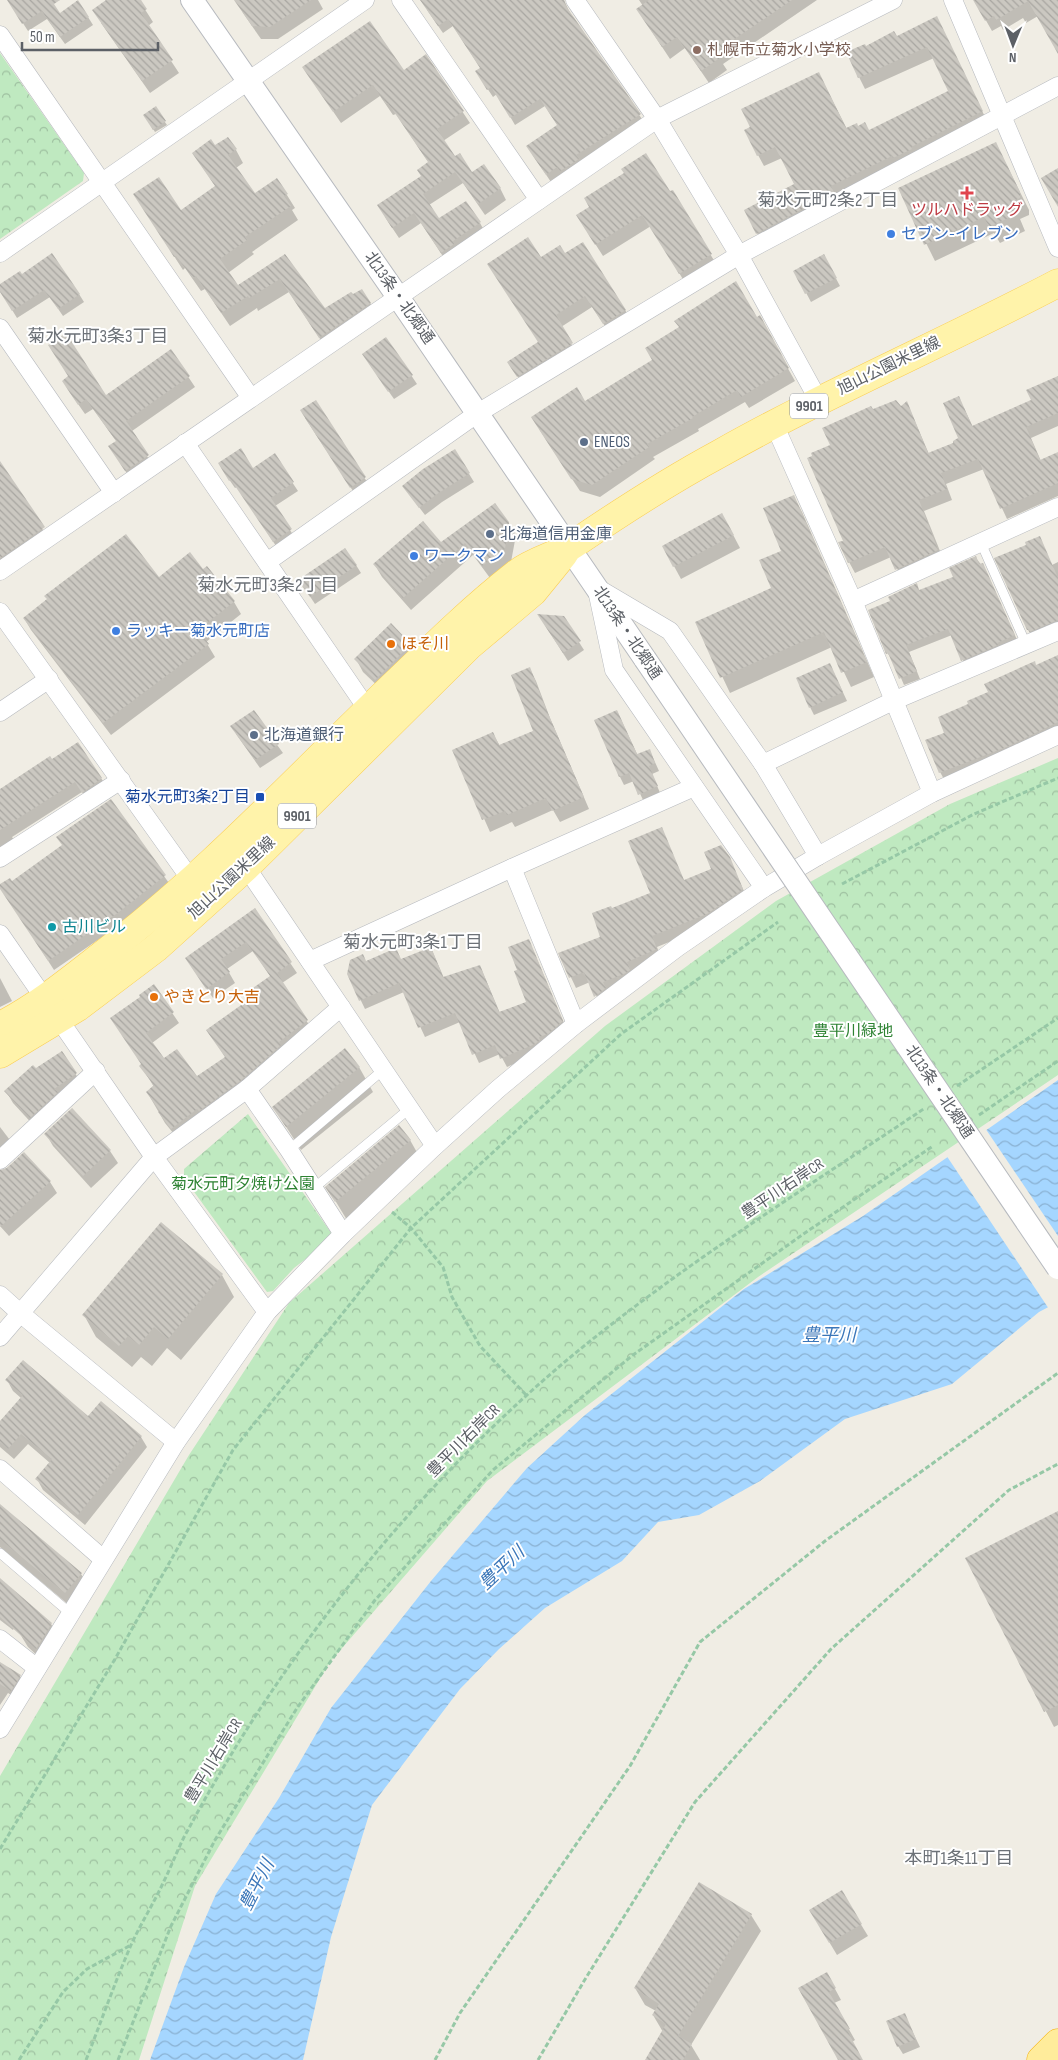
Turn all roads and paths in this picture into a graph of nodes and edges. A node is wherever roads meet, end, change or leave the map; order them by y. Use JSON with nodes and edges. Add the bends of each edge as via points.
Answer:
{"nodes":[{"id":1,"x":192,"y":0,"type":"edge"},
{"id":2,"x":365,"y":0,"type":"edge"},
{"id":3,"x":401,"y":0,"type":"edge"},
{"id":4,"x":576,"y":0,"type":"edge"},
{"id":5,"x":893,"y":0,"type":"edge"},
{"id":6,"x":953,"y":0,"type":"edge"},
{"id":7,"x":0,"y":36,"type":"edge"},
{"id":8,"x":248,"y":81,"type":"junction"},
{"id":9,"x":1058,"y":86,"type":"edge"},
{"id":10,"x":1002,"y":115,"type":"junction"},
{"id":11,"x":657,"y":118,"type":"junction"},
{"id":12,"x":102,"y":182,"type":"junction"},
{"id":13,"x":538,"y":200,"type":"junction"},
{"id":14,"x":1058,"y":248,"type":"edge"},
{"id":15,"x":0,"y":253,"type":"edge"},
{"id":16,"x":739,"y":255,"type":"junction"},
{"id":17,"x":1058,"y":283,"type":"edge"},
{"id":18,"x":398,"y":297,"type":"junction"},
{"id":19,"x":0,"y":328,"type":"edge"},
{"id":20,"x":251,"y":398,"type":"junction"},
{"id":21,"x":819,"y":401,"type":"junction"},
{"id":22,"x":478,"y":413,"type":"junction"},
{"id":23,"x":774,"y":424,"type":"junction"},
{"id":24,"x":186,"y":444,"type":"junction"},
{"id":25,"x":114,"y":492,"type":"junction"},
{"id":26,"x":1058,"y":507,"type":"edge"},
{"id":27,"x":981,"y":543,"type":"junction"},
{"id":28,"x":569,"y":548,"type":"junction"},
{"id":29,"x":267,"y":562,"type":"junction"},
{"id":30,"x":0,"y":571,"type":"edge"},
{"id":31,"x":596,"y":588,"type":"junction"},
{"id":32,"x":853,"y":601,"type":"junction"},
{"id":33,"x":0,"y":612,"type":"edge"},
{"id":34,"x":1058,"y":631,"type":"edge"},
{"id":35,"x":1026,"y":644,"type":"junction"},
{"id":36,"x":49,"y":679,"type":"junction"},
{"id":37,"x":893,"y":701,"type":"junction"},
{"id":38,"x":368,"y":710,"type":"junction"},
{"id":39,"x":0,"y":712,"type":"edge"},
{"id":40,"x":1058,"y":735,"type":"edge"},
{"id":41,"x":763,"y":764,"type":"junction"},
{"id":42,"x":1058,"y":778,"type":"edge"},
{"id":43,"x":121,"y":780,"type":"junction"},
{"id":44,"x":694,"y":787,"type":"junction"},
{"id":45,"x":932,"y":793,"type":"junction"},
{"id":46,"x":818,"y":856,"type":"junction"},
{"id":47,"x":0,"y":858,"type":"edge"},
{"id":48,"x":246,"y":867,"type":"junction"},
{"id":49,"x":512,"y":868,"type":"junction"},
{"id":50,"x":192,"y":881,"type":"junction"},
{"id":51,"x":842,"y":884,"type":"dead end"},
{"id":52,"x":764,"y":888,"type":"junction"},
{"id":53,"x":778,"y":922,"type":"dead end"},
{"id":54,"x":0,"y":934,"type":"edge"},
{"id":55,"x":310,"y":961,"type":"junction"},
{"id":56,"x":51,"y":1007,"type":"junction"},
{"id":57,"x":341,"y":1007,"type":"junction"},
{"id":58,"x":1058,"y":1018,"type":"edge"},
{"id":59,"x":576,"y":1024,"type":"junction"},
{"id":60,"x":0,"y":1026,"type":"edge"},
{"id":61,"x":0,"y":1054,"type":"edge"},
{"id":62,"x":1058,"y":1061,"type":"edge"},
{"id":63,"x":383,"y":1070,"type":"junction"},
{"id":64,"x":96,"y":1071,"type":"junction"},
{"id":65,"x":246,"y":1089,"type":"junction"},
{"id":66,"x":952,"y":1089,"type":"dead end"},
{"id":67,"x":928,"y":1106,"type":"dead end"},
{"id":68,"x":409,"y":1109,"type":"junction"},
{"id":69,"x":979,"y":1116,"type":"dead end"},
{"id":70,"x":435,"y":1146,"type":"junction"},
{"id":71,"x":933,"y":1146,"type":"dead end"},
{"id":72,"x":289,"y":1150,"type":"junction"},
{"id":73,"x":154,"y":1157,"type":"junction"},
{"id":74,"x":0,"y":1160,"type":"edge"},
{"id":75,"x":314,"y":1188,"type":"junction"},
{"id":76,"x":378,"y":1200,"type":"junction"},
{"id":77,"x":411,"y":1228,"type":"junction"},
{"id":78,"x":343,"y":1234,"type":"junction"},
{"id":79,"x":1058,"y":1268,"type":"edge"},
{"id":80,"x":0,"y":1295,"type":"edge"},
{"id":81,"x":267,"y":1312,"type":"junction"},
{"id":82,"x":20,"y":1313,"type":"junction"},
{"id":83,"x":0,"y":1337,"type":"edge"},
{"id":84,"x":1058,"y":1373,"type":"edge"},
{"id":85,"x":526,"y":1396,"type":"junction"},
{"id":86,"x":176,"y":1442,"type":"junction"},
{"id":87,"x":1058,"y":1464,"type":"edge"},
{"id":88,"x":0,"y":1469,"type":"edge"},
{"id":89,"x":0,"y":1553,"type":"edge"},
{"id":90,"x":103,"y":1559,"type":"junction"},
{"id":91,"x":70,"y":1613,"type":"junction"},
{"id":92,"x":0,"y":1639,"type":"edge"},
{"id":93,"x":37,"y":1668,"type":"junction"},
{"id":94,"x":0,"y":1728,"type":"edge"},
{"id":95,"x":0,"y":1849,"type":"edge"},
{"id":96,"x":132,"y":1945,"type":"junction"},
{"id":97,"x":1058,"y":2043,"type":"edge"},
{"id":98,"x":19,"y":2060,"type":"edge"},
{"id":99,"x":86,"y":2060,"type":"edge"},
{"id":100,"x":118,"y":2060,"type":"edge"},
{"id":101,"x":435,"y":2060,"type":"edge"},
{"id":102,"x":538,"y":2060,"type":"edge"},
{"id":103,"x":1041,"y":2060,"type":"edge"}],
"edges":[{"from":1,"to":8,"type":"street","name":"北13条・北郷通"},
{"from":2,"to":8,"type":"street"},
{"from":3,"to":13,"type":"street"},
{"from":4,"to":11,"type":"street"},
{"from":5,"to":11,"type":"street"},
{"from":6,"to":10,"type":"street"},
{"from":7,"to":12,"type":"street"},
{"from":8,"to":12,"type":"street"},
{"from":8,"to":18,"type":"street","name":"北13条・北郷通"},
{"from":9,"to":10,"type":"street"},
{"from":10,"to":14,"type":"street"},
{"from":10,"to":16,"type":"street"},
{"from":11,"to":13,"type":"street"},
{"from":11,"to":16,"type":"street"},
{"from":12,"to":15,"type":"street"},
{"from":12,"to":20,"type":"street"},
{"from":13,"to":18,"type":"street"},
{"from":16,"to":21,"type":"street"},
{"from":16,"to":22,"type":"street"},
{"from":17,"to":21,"type":"main road","name":"旭山公園米里線","number":"9901"},
{"from":18,"to":20,"type":"street"},
{"from":18,"to":22,"type":"street","name":"北13条・北郷通"},
{"from":19,"to":25,"type":"street"},
{"from":20,"to":24,"type":"street"},
{"from":21,"to":23,"type":"main road","name":"旭山公園米里線","number":"9901"},
{"from":22,"to":28,"type":"street","name":"北13条・北郷通"},
{"from":22,"to":29,"type":"street"},
{"from":23,"to":28,"type":"main road","name":"旭山公園米里線","number":"9901","via":[[616,515]]},
{"from":23,"to":32,"type":"street"},
{"from":24,"to":25,"type":"street"},
{"from":24,"to":29,"type":"street"},
{"from":25,"to":30,"type":"street"},
{"from":26,"to":27,"type":"street"},
{"from":27,"to":32,"type":"street"},
{"from":27,"to":35,"type":"lane"},
{"from":28,"to":31,"type":"street","name":"北13条・北郷通"},
{"from":28,"to":38,"type":"main road","name":"旭山公園米里線","number":"9901","via":[[519,571]]},
{"from":28,"to":48,"type":"main road","name":"旭山公園米里線","number":"9901","via":[[533,592],[469,646]]},
{"from":29,"to":38,"type":"street"},
{"from":31,"to":41,"type":"street","via":[[670,631]]},
{"from":31,"to":44,"type":"street","via":[[614,670]]},
{"from":31,"to":79,"type":"street","name":"北13条・北郷通","bridge":true},
{"from":32,"to":37,"type":"street"},
{"from":33,"to":36,"type":"street"},
{"from":34,"to":35,"type":"street"},
{"from":35,"to":37,"type":"street"},
{"from":36,"to":39,"type":"street"},
{"from":36,"to":43,"type":"street"},
{"from":37,"to":41,"type":"street"},
{"from":37,"to":45,"type":"street"},
{"from":38,"to":50,"type":"main road","name":"旭山公園米里線","number":"9901"},
{"from":40,"to":45,"type":"street"},
{"from":41,"to":46,"type":"street"},
{"from":42,"to":51,"type":"path","via":[[974,814]]},
{"from":43,"to":47,"type":"street"},
{"from":43,"to":50,"type":"street"},
{"from":44,"to":49,"type":"street"},
{"from":44,"to":52,"type":"street"},
{"from":45,"to":46,"type":"street"},
{"from":46,"to":52,"type":"street"},
{"from":48,"to":55,"type":"street"},
{"from":48,"to":56,"type":"main road","name":"旭山公園米里線","number":"9901","via":[[156,948],[78,1007]]},
{"from":49,"to":55,"type":"street"},
{"from":49,"to":59,"type":"street"},
{"from":50,"to":56,"type":"main road","name":"旭山公園米里線","number":"9901"},
{"from":52,"to":59,"type":"street","via":[[678,947]]},
{"from":53,"to":77,"type":"path","via":[[621,1034]]},
{"from":54,"to":56,"type":"street"},
{"from":55,"to":57,"type":"street"},
{"from":56,"to":60,"type":"main road","name":"旭山公園米里線","number":"9901"},
{"from":56,"to":61,"type":"main road","name":"旭山公園米里線","number":"9901","via":[[26,1040]]},
{"from":56,"to":64,"type":"street"},
{"from":57,"to":63,"type":"street"},
{"from":57,"to":65,"type":"street"},
{"from":58,"to":66,"type":"path"},
{"from":59,"to":70,"type":"street"},
{"from":62,"to":69,"type":"path"},
{"from":63,"to":68,"type":"street"},
{"from":63,"to":72,"type":"lane"},
{"from":64,"to":73,"type":"street"},
{"from":64,"to":74,"type":"street"},
{"from":65,"to":72,"type":"street"},
{"from":65,"to":73,"type":"street"},
{"from":67,"to":85,"type":"path","name":"豊平川右岸CR","via":[[661,1287]]},
{"from":68,"to":70,"type":"street"},
{"from":68,"to":75,"type":"lane"},
{"from":70,"to":76,"type":"street"},
{"from":71,"to":100,"type":"path","via":[[633,1355],[493,1470],[375,1600],[297,1708],[215,1840],[171,1926]]},
{"from":72,"to":75,"type":"street"},
{"from":73,"to":81,"type":"street"},
{"from":73,"to":82,"type":"street"},
{"from":75,"to":78,"type":"street"},
{"from":76,"to":77,"type":"path"},
{"from":76,"to":78,"type":"street"},
{"from":77,"to":85,"type":"path","via":[[442,1267],[452,1297],[480,1346]]},
{"from":77,"to":95,"type":"path","via":[[233,1450],[115,1659]]},
{"from":78,"to":81,"type":"street"},
{"from":80,"to":82,"type":"street"},
{"from":81,"to":86,"type":"street"},
{"from":82,"to":83,"type":"street"},
{"from":82,"to":86,"type":"street"},
{"from":84,"to":101,"type":"path","via":[[825,1541],[700,1642],[630,1766],[460,2013]]},
{"from":85,"to":96,"type":"path","name":"豊平川右岸CR","via":[[375,1554],[279,1680],[188,1830]]},
{"from":86,"to":90,"type":"street"},
{"from":87,"to":102,"type":"path","via":[[1008,1490],[831,1649],[695,1802]]},
{"from":88,"to":90,"type":"street"},
{"from":89,"to":91,"type":"lane"},
{"from":90,"to":91,"type":"street"},
{"from":91,"to":93,"type":"street"},
{"from":92,"to":93,"type":"street"},
{"from":93,"to":94,"type":"street"},
{"from":96,"to":98,"type":"path","via":[[87,1969],[63,1992]]},
{"from":96,"to":99,"type":"path","name":"豊平川右岸CR"},
{"from":97,"to":103,"type":"highway"}]}
